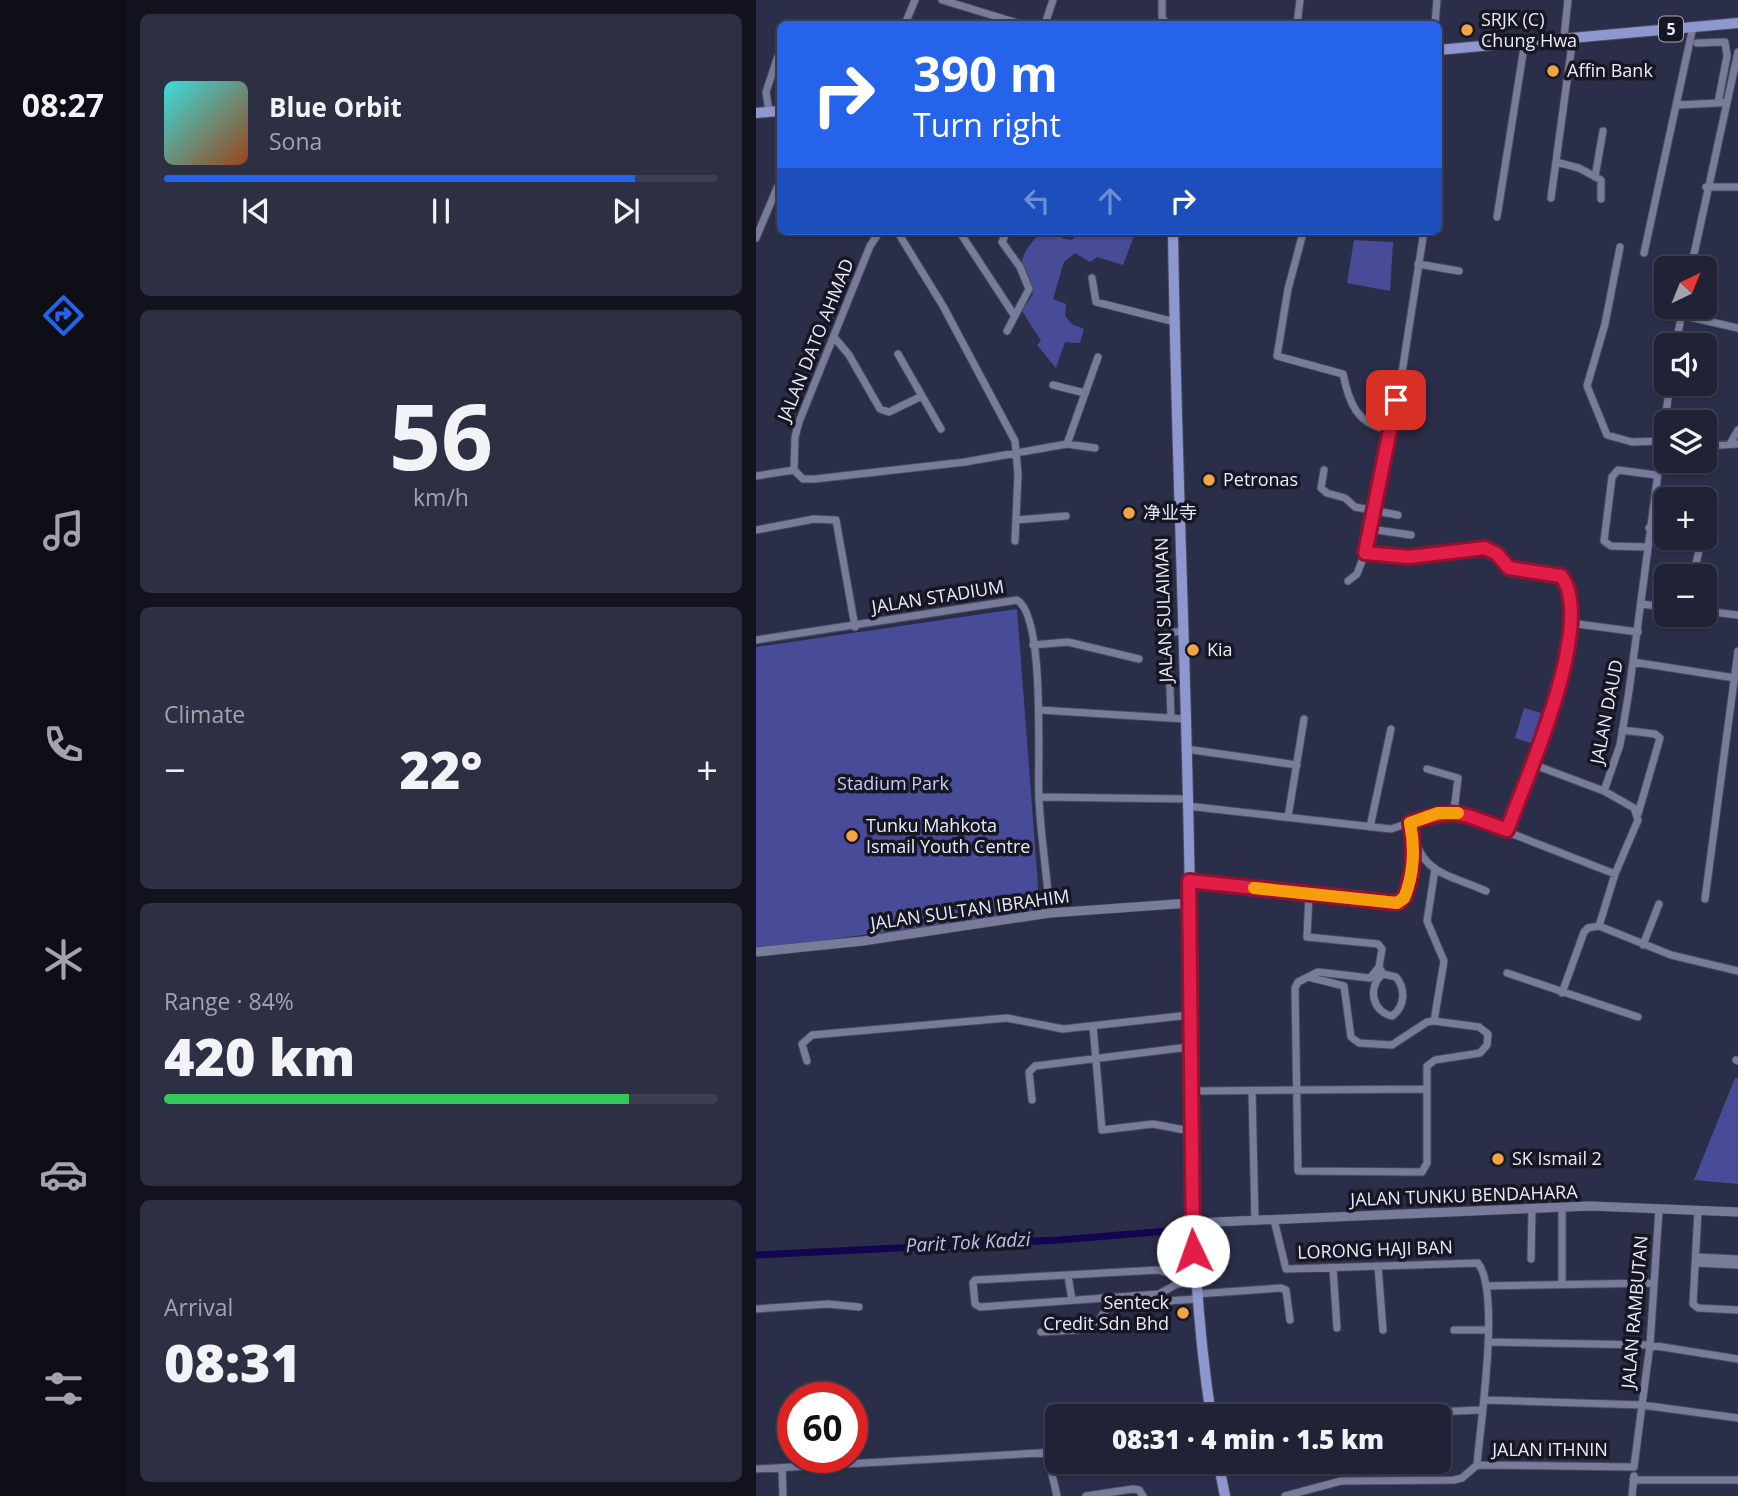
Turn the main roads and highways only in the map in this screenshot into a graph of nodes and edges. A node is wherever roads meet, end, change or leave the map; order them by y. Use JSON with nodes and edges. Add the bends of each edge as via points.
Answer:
{"nodes":[{"id":1,"x":1738,"y":23,"type":"edge"},
{"id":2,"x":1442,"y":50,"type":"edge"},
{"id":3,"x":775,"y":112,"type":"edge"},
{"id":4,"x":756,"y":113,"type":"edge"},
{"id":5,"x":1173,"y":235,"type":"edge"},
{"id":6,"x":1210,"y":1404,"type":"edge"},
{"id":7,"x":1220,"y":1474,"type":"edge"},
{"id":8,"x":1224,"y":1496,"type":"edge"}],
"edges":[{"from":1,"to":2,"type":"main road","number":"5"},
{"from":3,"to":4,"type":"main road"},
{"from":5,"to":6,"type":"main road","name":"JALAN SULAIMAN","via":[[1190,903],[1191,1223]]},
{"from":7,"to":8,"type":"main road"}]}
